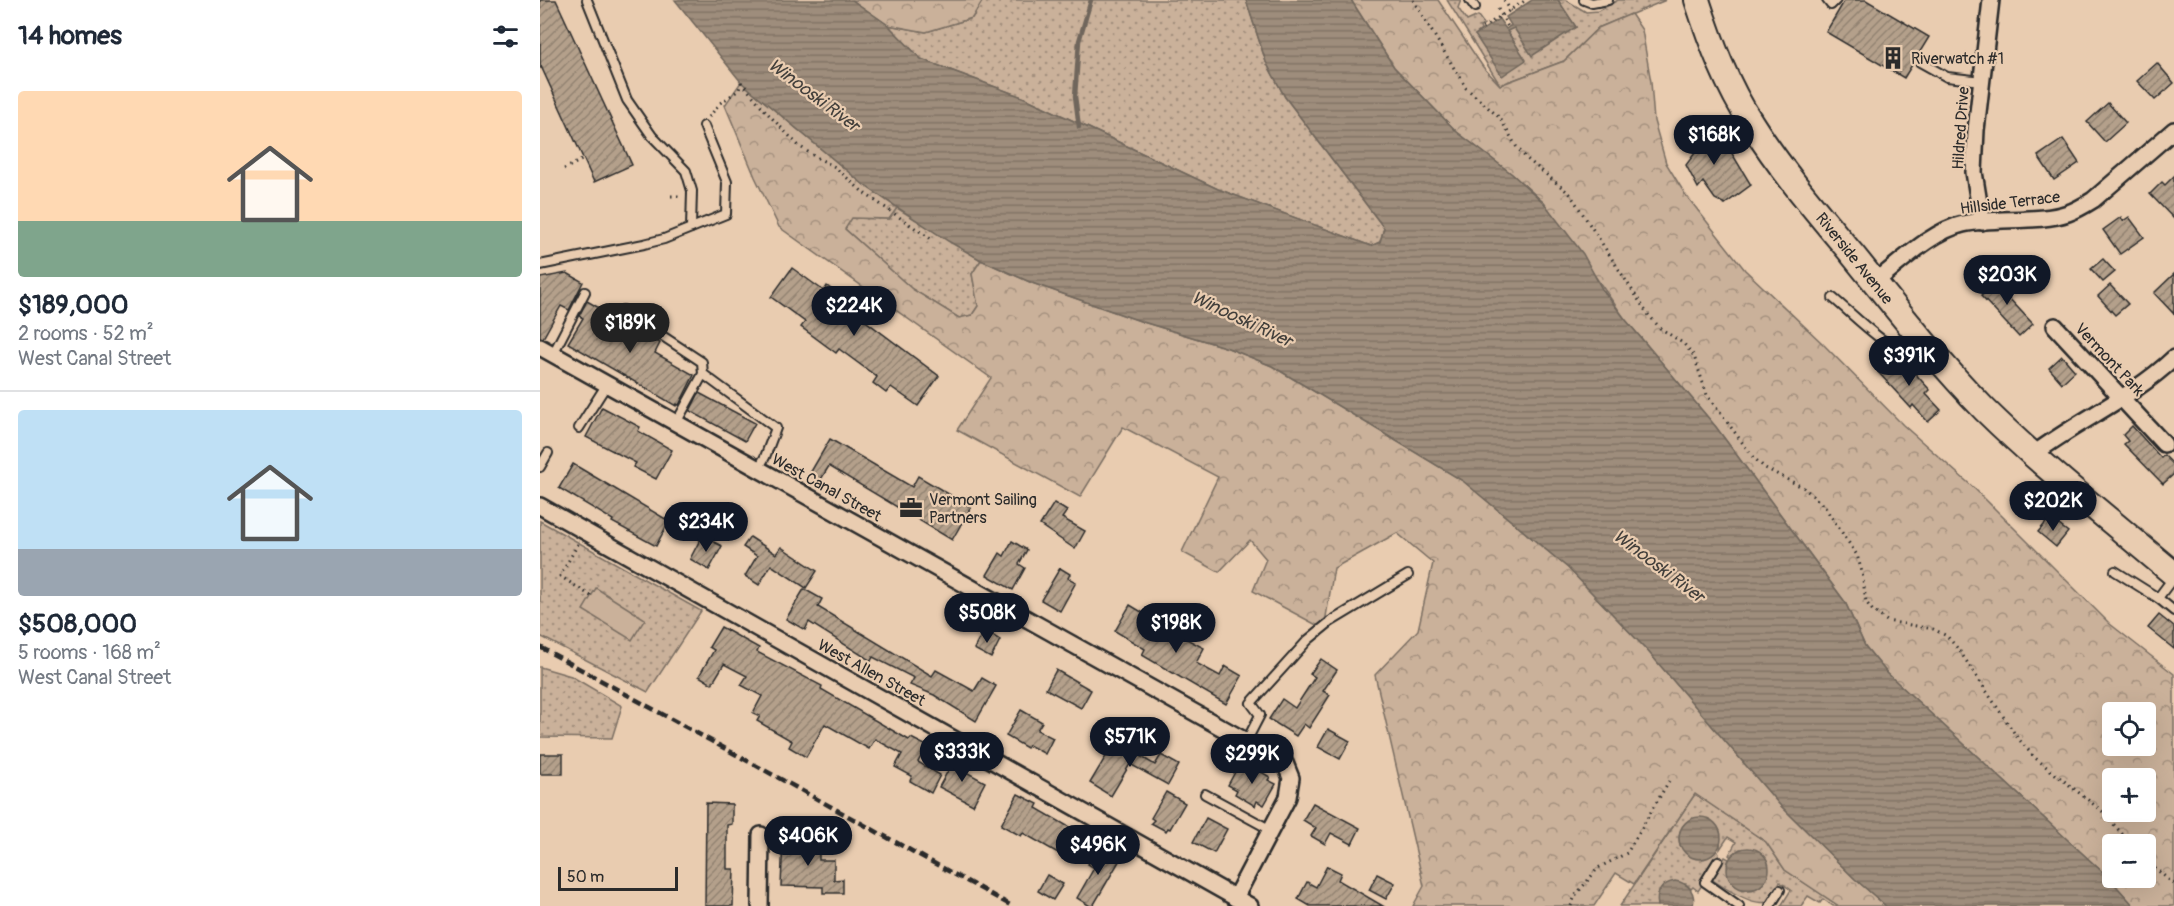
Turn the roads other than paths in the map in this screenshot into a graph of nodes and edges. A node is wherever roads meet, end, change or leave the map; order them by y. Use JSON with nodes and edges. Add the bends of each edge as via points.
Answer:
{"nodes":[{"id":1,"x":587,"y":0,"type":"edge"},
{"id":2,"x":1584,"y":0,"type":"edge"},
{"id":3,"x":1608,"y":0,"type":"edge"},
{"id":4,"x":1697,"y":0,"type":"edge"},
{"id":5,"x":1827,"y":0,"type":"edge"},
{"id":6,"x":1836,"y":0,"type":"edge"},
{"id":7,"x":1991,"y":0,"type":"edge"},
{"id":8,"x":1920,"y":63,"type":"dead end"},
{"id":9,"x":1982,"y":81,"type":"junction"},
{"id":10,"x":704,"y":126,"type":"road end"},
{"id":11,"x":2174,"y":130,"type":"edge"},
{"id":12,"x":1982,"y":222,"type":"junction"},
{"id":13,"x":691,"y":228,"type":"junction"},
{"id":14,"x":540,"y":265,"type":"edge"},
{"id":15,"x":1875,"y":282,"type":"junction"},
{"id":16,"x":585,"y":292,"type":"dead end"},
{"id":17,"x":1833,"y":298,"type":"dead end"},
{"id":18,"x":623,"y":310,"type":"dead end"},
{"id":19,"x":2055,"y":326,"type":"dead end"},
{"id":20,"x":1931,"y":350,"type":"junction"},
{"id":21,"x":546,"y":351,"type":"edge"},
{"id":22,"x":2174,"y":358,"type":"edge"},
{"id":23,"x":703,"y":374,"type":"junction"},
{"id":24,"x":607,"y":384,"type":"junction"},
{"id":25,"x":2121,"y":397,"type":"junction"},
{"id":26,"x":676,"y":423,"type":"junction"},
{"id":27,"x":579,"y":428,"type":"dead end"},
{"id":28,"x":2164,"y":444,"type":"dead end"},
{"id":29,"x":548,"y":453,"type":"dead end"},
{"id":30,"x":2034,"y":454,"type":"junction"},
{"id":31,"x":540,"y":467,"type":"edge"},
{"id":32,"x":758,"y":469,"type":"junction"},
{"id":33,"x":540,"y":506,"type":"edge"},
{"id":34,"x":2115,"y":572,"type":"dead end"},
{"id":35,"x":1408,"y":575,"type":"dead end"},
{"id":36,"x":2174,"y":575,"type":"edge"},
{"id":37,"x":2158,"y":598,"type":"junction"},
{"id":38,"x":2174,"y":611,"type":"edge"},
{"id":39,"x":1246,"y":742,"type":"junction"},
{"id":40,"x":1205,"y":794,"type":"dead end"},
{"id":41,"x":1271,"y":830,"type":"junction"},
{"id":42,"x":761,"y":835,"type":"dead end"},
{"id":43,"x":1718,"y":861,"type":"dead end"},
{"id":44,"x":1780,"y":890,"type":"dead end"},
{"id":45,"x":1235,"y":898,"type":"junction"},
{"id":46,"x":760,"y":906,"type":"edge"},
{"id":47,"x":1250,"y":906,"type":"edge"},
{"id":48,"x":1739,"y":906,"type":"edge"},
{"id":49,"x":1770,"y":906,"type":"edge"}],
"edges":[{"from":1,"to":13,"type":"lane","via":[[627,100],[652,136],[686,171],[692,191]]},
{"from":2,"to":3,"type":"lane"},
{"from":4,"to":15,"type":"main road","name":"Riverside Avenue","via":[[1725,75],[1752,124],[1783,169]]},
{"from":5,"to":6,"type":"lane","via":[[1831,5]]},
{"from":7,"to":9,"type":"street","name":"Hildred Drive"},
{"from":8,"to":9,"type":"lane","via":[[1947,77]]},
{"from":9,"to":12,"type":"street","name":"Hildred Drive","via":[[1974,172]]},
{"from":10,"to":13,"type":"lane","via":[[727,182],[726,214]]},
{"from":11,"to":12,"type":"street","name":"Hillside Terrace","via":[[2082,207],[2057,216]]},
{"from":12,"to":15,"type":"street","name":"Hillside Terrace","via":[[1942,232]]},
{"from":13,"to":14,"type":"lane","via":[[625,249]]},
{"from":15,"to":20,"type":"main road","name":"Riverside Avenue"},
{"from":16,"to":21,"type":"lane"},
{"from":17,"to":20,"type":"lane","via":[[1899,352],[1912,357]]},
{"from":18,"to":23,"type":"lane","via":[[702,362]]},
{"from":19,"to":25,"type":"street","name":"Vermont Park"},
{"from":20,"to":30,"type":"main road","name":"Riverside Avenue","via":[[1984,409]]},
{"from":21,"to":24,"type":"street","name":"West Canal Street"},
{"from":22,"to":25,"type":"street"},
{"from":23,"to":26,"type":"lane"},
{"from":23,"to":32,"type":"lane","via":[[776,428]]},
{"from":24,"to":26,"type":"street","name":"West Canal Street"},
{"from":24,"to":27,"type":"lane"},
{"from":25,"to":28,"type":"street","name":"Vermont Park"},
{"from":25,"to":30,"type":"street"},
{"from":26,"to":32,"type":"street","name":"West Canal Street"},
{"from":29,"to":31,"type":"lane"},
{"from":30,"to":36,"type":"main road","name":"Riverside Avenue"},
{"from":32,"to":39,"type":"street","name":"West Canal Street"},
{"from":33,"to":45,"type":"street","name":"West Allen Street"},
{"from":34,"to":37,"type":"lane"},
{"from":35,"to":39,"type":"lane","via":[[1330,622],[1308,640],[1251,704],[1260,715]]},
{"from":36,"to":37,"type":"lane"},
{"from":37,"to":38,"type":"lane"},
{"from":39,"to":41,"type":"street","name":"West Canal Street","via":[[1285,763],[1289,770],[1291,787]]},
{"from":40,"to":41,"type":"lane"},
{"from":41,"to":45,"type":"street"},
{"from":42,"to":46,"type":"street"},
{"from":43,"to":48,"type":"lane","via":[[1705,882]]},
{"from":44,"to":49,"type":"lane"},
{"from":45,"to":47,"type":"street","name":"West Allen Street"}]}
